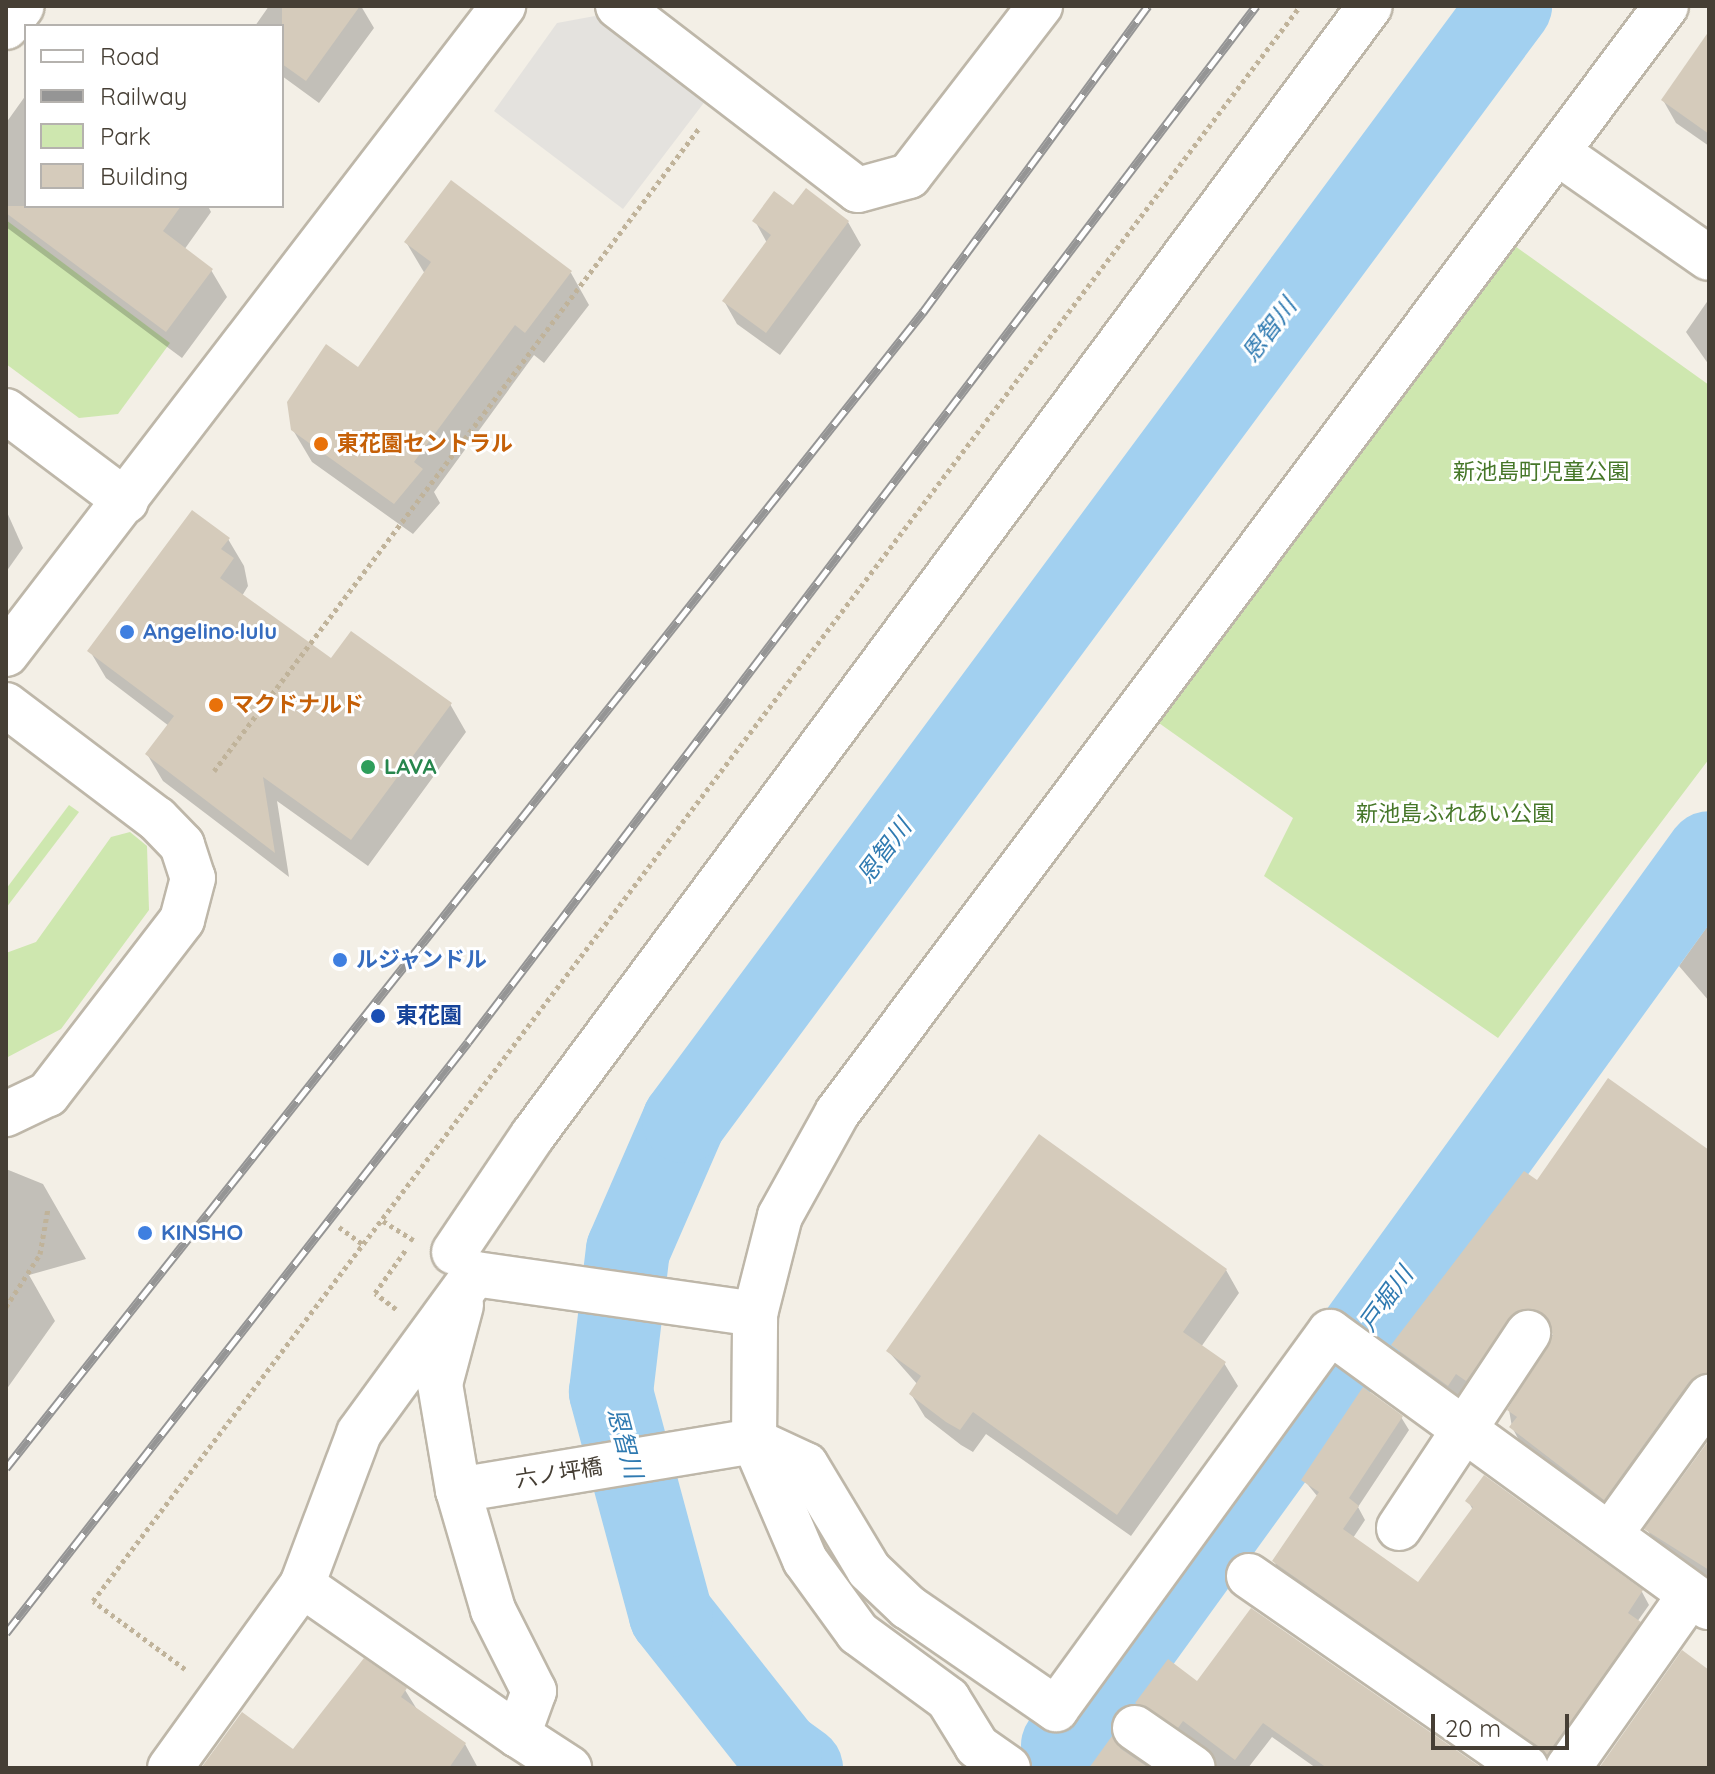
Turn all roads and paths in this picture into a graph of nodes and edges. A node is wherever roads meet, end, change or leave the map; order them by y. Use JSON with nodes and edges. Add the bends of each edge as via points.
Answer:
{"nodes":[{"id":1,"x":22,"y":6,"type":"edge"},
{"id":2,"x":503,"y":6,"type":"edge"},
{"id":3,"x":618,"y":6,"type":"edge"},
{"id":4,"x":1040,"y":6,"type":"edge"},
{"id":5,"x":1300,"y":6,"type":"edge"},
{"id":6,"x":1370,"y":6,"type":"edge"},
{"id":7,"x":1666,"y":6,"type":"edge"},
{"id":8,"x":6,"y":27,"type":"edge"},
{"id":9,"x":729,"y":90,"type":"junction"},
{"id":10,"x":1557,"y":152,"type":"junction"},
{"id":11,"x":1709,"y":258,"type":"edge"},
{"id":12,"x":6,"y":411,"type":"edge"},
{"id":13,"x":126,"y":501,"type":"junction"},
{"id":14,"x":6,"y":654,"type":"edge"},
{"id":15,"x":6,"y":705,"type":"edge"},
{"id":16,"x":214,"y":771,"type":"dead end"},
{"id":17,"x":6,"y":1114,"type":"edge"},
{"id":18,"x":48,"y":1208,"type":"dead end"},
{"id":19,"x":383,"y":1221,"type":"junction"},
{"id":20,"x":339,"y":1227,"type":"dead end"},
{"id":21,"x":365,"y":1246,"type":"junction"},
{"id":22,"x":465,"y":1263,"type":"junction"},
{"id":23,"x":375,"y":1293,"type":"dead end"},
{"id":24,"x":6,"y":1307,"type":"edge"},
{"id":25,"x":755,"y":1314,"type":"junction"},
{"id":26,"x":1528,"y":1333,"type":"dead end"},
{"id":27,"x":1709,"y":1397,"type":"edge"},
{"id":28,"x":1467,"y":1428,"type":"junction"},
{"id":29,"x":754,"y":1441,"type":"junction"},
{"id":30,"x":458,"y":1490,"type":"junction"},
{"id":31,"x":1399,"y":1528,"type":"dead end"},
{"id":32,"x":1611,"y":1533,"type":"junction"},
{"id":33,"x":1249,"y":1576,"type":"dead end"},
{"id":34,"x":302,"y":1585,"type":"junction"},
{"id":35,"x":1700,"y":1601,"type":"edge"},
{"id":36,"x":222,"y":1696,"type":"junction"},
{"id":37,"x":1135,"y":1728,"type":"dead end"},
{"id":38,"x":518,"y":1735,"type":"junction"},
{"id":39,"x":170,"y":1768,"type":"edge"},
{"id":40,"x":569,"y":1768,"type":"edge"},
{"id":41,"x":1008,"y":1768,"type":"edge"},
{"id":42,"x":1193,"y":1768,"type":"edge"},
{"id":43,"x":1526,"y":1768,"type":"edge"},
{"id":44,"x":1568,"y":1768,"type":"edge"}],
"edges":[{"from":1,"to":8,"type":"street"},
{"from":2,"to":13,"type":"street"},
{"from":3,"to":9,"type":"street"},
{"from":4,"to":9,"type":"street","via":[[909,176],[858,190]]},
{"from":5,"to":19,"type":"path"},
{"from":6,"to":22,"type":"street","via":[[599,1045]]},
{"from":7,"to":10,"type":"street"},
{"from":9,"to":16,"type":"path"},
{"from":10,"to":11,"type":"street"},
{"from":10,"to":25,"type":"street","via":[[837,1113],[780,1216]]},
{"from":12,"to":13,"type":"street"},
{"from":13,"to":14,"type":"street"},
{"from":15,"to":17,"type":"street","via":[[157,819],[182,845],[193,878],[182,920],[48,1094]]},
{"from":18,"to":24,"type":"path","via":[[40,1254]]},
{"from":19,"to":21,"type":"path"},
{"from":19,"to":23,"type":"path","via":[[413,1240]]},
{"from":20,"to":21,"type":"path"},
{"from":21,"to":36,"type":"path","via":[[93,1601]]},
{"from":22,"to":25,"type":"street"},
{"from":22,"to":30,"type":"street","via":[[440,1384]]},
{"from":22,"to":34,"type":"street","via":[[359,1433]]},
{"from":25,"to":29,"type":"street"},
{"from":26,"to":28,"type":"street"},
{"from":27,"to":32,"type":"street"},
{"from":28,"to":29,"type":"street","via":[[1330,1332],[1056,1709],[908,1607],[869,1570],[806,1465]]},
{"from":28,"to":31,"type":"street"},
{"from":28,"to":32,"type":"street"},
{"from":29,"to":30,"type":"street","name":"六ノ坪橋"},
{"from":29,"to":41,"type":"street","via":[[805,1560],[858,1633],[948,1699],[977,1746]]},
{"from":30,"to":38,"type":"street","via":[[493,1610],[534,1691]]},
{"from":32,"to":35,"type":"street"},
{"from":33,"to":43,"type":"street"},
{"from":34,"to":36,"type":"street"},
{"from":34,"to":38,"type":"street"},
{"from":35,"to":44,"type":"street"},
{"from":36,"to":39,"type":"street"},
{"from":37,"to":42,"type":"street"},
{"from":38,"to":40,"type":"street"}]}
